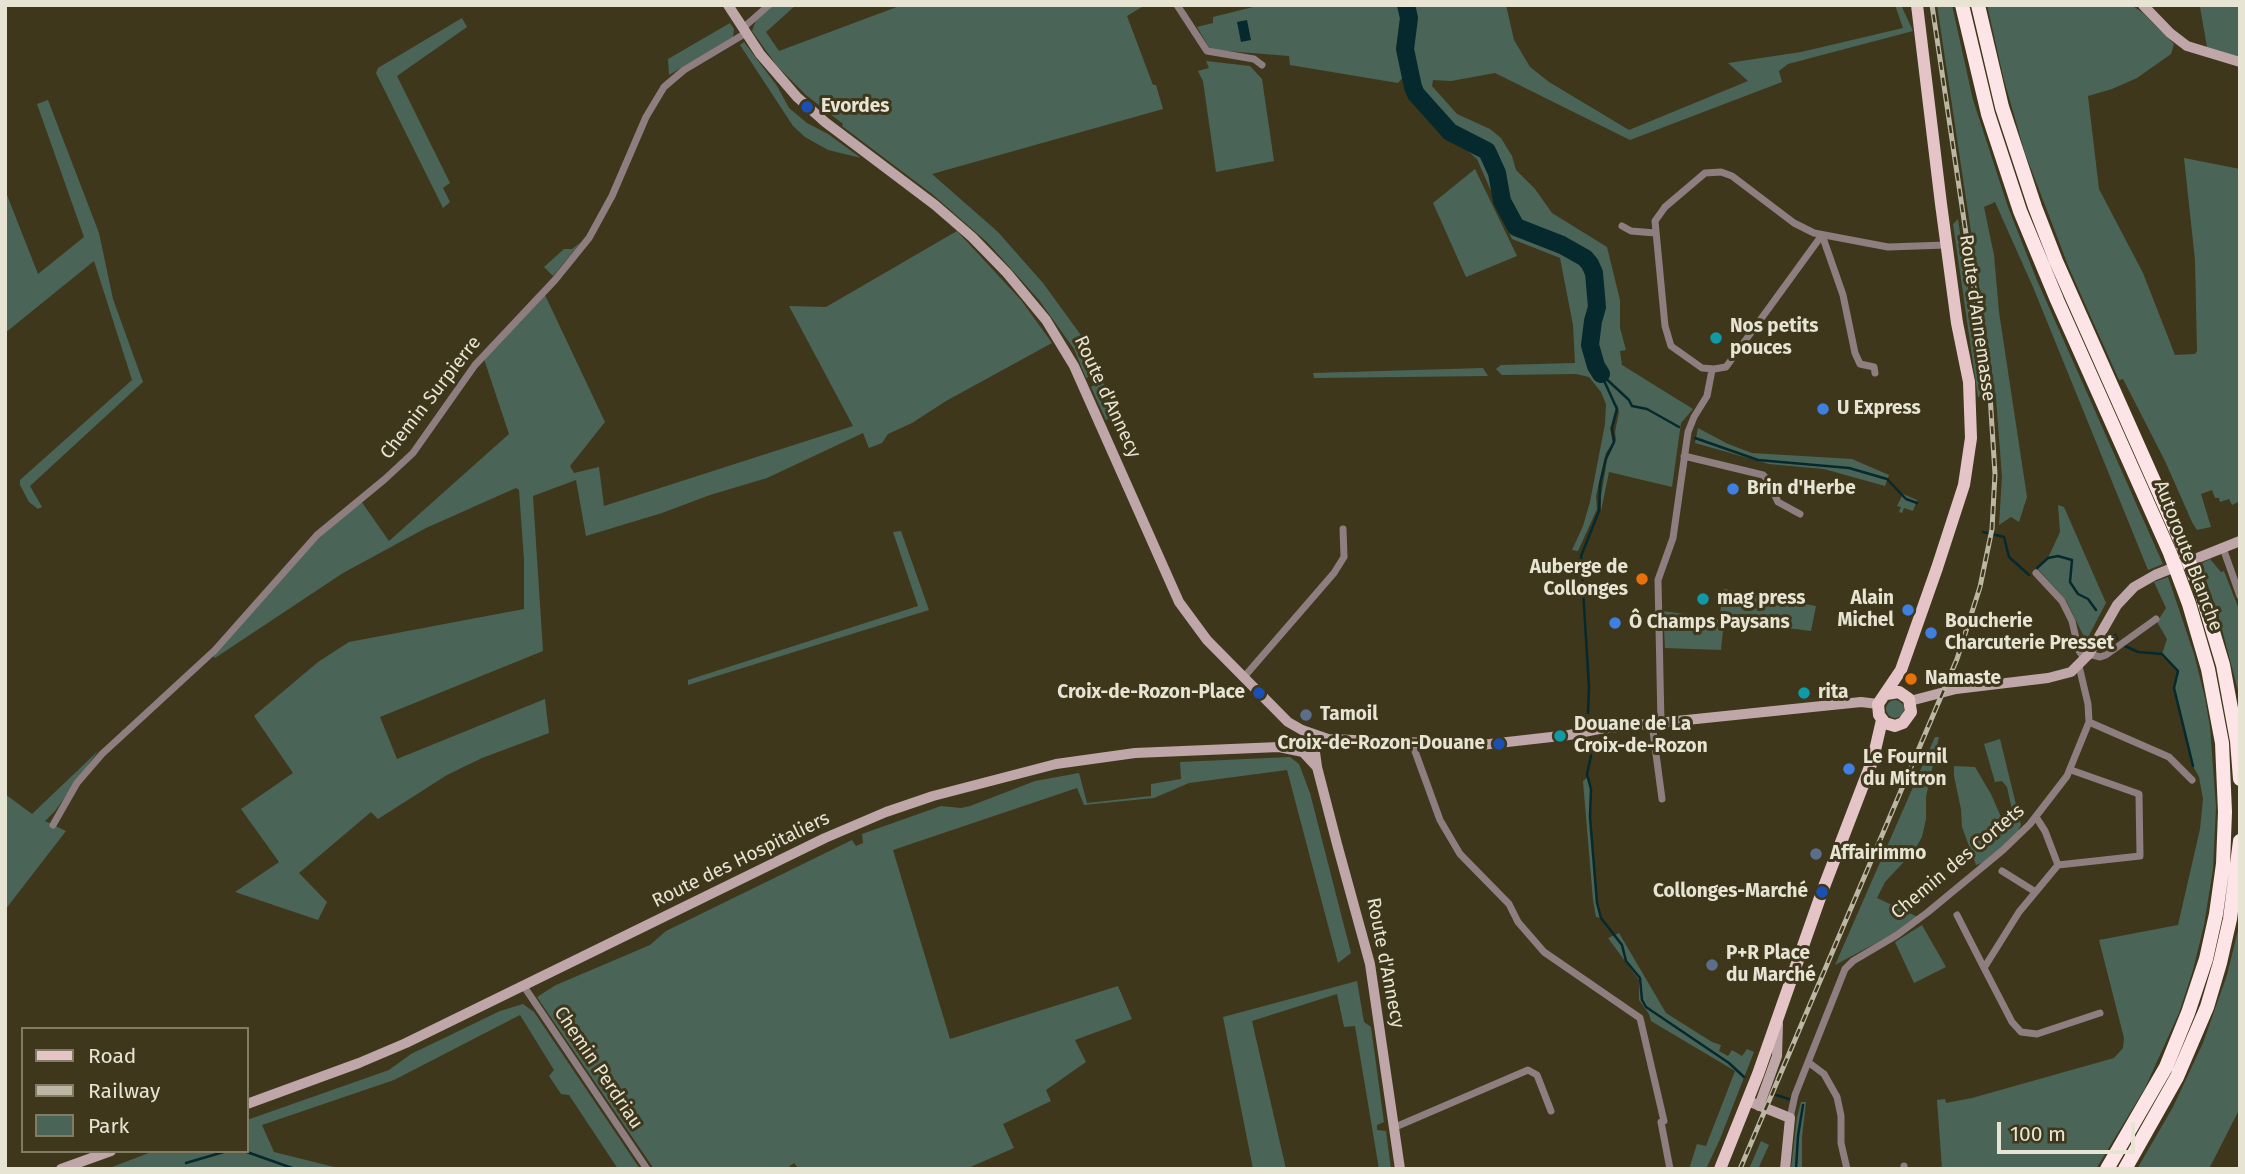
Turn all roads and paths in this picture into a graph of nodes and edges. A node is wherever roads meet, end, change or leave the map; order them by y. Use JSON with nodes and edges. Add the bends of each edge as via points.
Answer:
{"nodes":[{"id":1,"x":728,"y":5,"type":"edge"},
{"id":2,"x":769,"y":5,"type":"edge"},
{"id":3,"x":1177,"y":5,"type":"edge"},
{"id":4,"x":1917,"y":5,"type":"edge"},
{"id":5,"x":1962,"y":5,"type":"edge"},
{"id":6,"x":1978,"y":5,"type":"edge"},
{"id":7,"x":2143,"y":5,"type":"edge"},
{"id":8,"x":745,"y":30,"type":"junction"},
{"id":9,"x":2240,"y":62,"type":"edge"},
{"id":10,"x":1262,"y":65,"type":"dead end"},
{"id":11,"x":1622,"y":226,"type":"dead end"},
{"id":12,"x":1655,"y":233,"type":"junction"},
{"id":13,"x":1822,"y":235,"type":"junction"},
{"id":14,"x":1946,"y":245,"type":"junction"},
{"id":15,"x":1712,"y":370,"type":"junction"},
{"id":16,"x":1875,"y":373,"type":"dead end"},
{"id":17,"x":1684,"y":456,"type":"junction"},
{"id":18,"x":1800,"y":514,"type":"dead end"},
{"id":19,"x":1343,"y":529,"type":"dead end"},
{"id":20,"x":2240,"y":541,"type":"edge"},
{"id":21,"x":2223,"y":548,"type":"junction"},
{"id":22,"x":2035,"y":573,"type":"dead end"},
{"id":23,"x":2240,"y":596,"type":"edge"},
{"id":24,"x":2156,"y":619,"type":"dead end"},
{"id":25,"x":2084,"y":660,"type":"junction"},
{"id":26,"x":1901,"y":670,"type":"junction"},
{"id":27,"x":1244,"y":677,"type":"junction"},
{"id":28,"x":1906,"y":697,"type":"junction"},
{"id":29,"x":1882,"y":699,"type":"junction"},
{"id":30,"x":1882,"y":720,"type":"junction"},
{"id":31,"x":2089,"y":722,"type":"junction"},
{"id":32,"x":1657,"y":724,"type":"junction"},
{"id":33,"x":1897,"y":726,"type":"junction"},
{"id":34,"x":1304,"y":741,"type":"junction"},
{"id":35,"x":1412,"y":743,"type":"junction"},
{"id":36,"x":1873,"y":759,"type":"junction"},
{"id":37,"x":2071,"y":770,"type":"junction"},
{"id":38,"x":2240,"y":779,"type":"edge"},
{"id":39,"x":2192,"y":780,"type":"dead end"},
{"id":40,"x":1662,"y":799,"type":"dead end"},
{"id":41,"x":2036,"y":817,"type":"junction"},
{"id":42,"x":53,"y":825,"type":"dead end"},
{"id":43,"x":2240,"y":841,"type":"edge"},
{"id":44,"x":2059,"y":865,"type":"junction"},
{"id":45,"x":2002,"y":871,"type":"dead end"},
{"id":46,"x":2034,"y":891,"type":"junction"},
{"id":47,"x":1957,"y":915,"type":"dead end"},
{"id":48,"x":1984,"y":968,"type":"junction"},
{"id":49,"x":523,"y":985,"type":"junction"},
{"id":50,"x":2100,"y":1013,"type":"dead end"},
{"id":51,"x":1778,"y":1019,"type":"junction"},
{"id":52,"x":1808,"y":1062,"type":"junction"},
{"id":53,"x":248,"y":1104,"type":"edge"},
{"id":54,"x":1753,"y":1104,"type":"junction"},
{"id":55,"x":1551,"y":1111,"type":"dead end"},
{"id":56,"x":1790,"y":1118,"type":"junction"},
{"id":57,"x":1393,"y":1128,"type":"junction"},
{"id":58,"x":105,"y":1153,"type":"edge"},
{"id":59,"x":61,"y":1169,"type":"edge"},
{"id":60,"x":647,"y":1169,"type":"edge"},
{"id":61,"x":1400,"y":1169,"type":"edge"},
{"id":62,"x":1670,"y":1169,"type":"edge"},
{"id":63,"x":1720,"y":1169,"type":"edge"},
{"id":64,"x":1785,"y":1169,"type":"edge"},
{"id":65,"x":1847,"y":1169,"type":"edge"},
{"id":66,"x":2108,"y":1169,"type":"edge"},
{"id":67,"x":2125,"y":1169,"type":"edge"}],
"edges":[{"from":1,"to":8,"type":"street","name":"Route d'Annecy"},
{"from":2,"to":8,"type":"street","name":"Chemin Surpierre"},
{"from":3,"to":10,"type":"street","via":[[1207,51],[1254,59]]},
{"from":4,"to":14,"type":"main road","name":"Route d'Annemasse"},
{"from":5,"to":66,"type":"highway","name":"Autoroute Blanche","via":[[1988,114],[2020,211],[2189,604],[2222,743],[2223,864],[2206,959],[2166,1067]]},
{"from":6,"to":38,"type":"highway","name":"Autoroute Blanche","via":[[2002,107],[2035,207],[2202,596],[2223,665]]},
{"from":7,"to":9,"type":"street","via":[[2187,46]]},
{"from":8,"to":27,"type":"street","name":"Route d'Annecy","via":[[797,97],[972,237],[1046,320],[1074,366],[1179,602],[1202,634]]},
{"from":8,"to":42,"type":"street","name":"Chemin Surpierre","via":[[664,87],[589,238],[469,371],[412,453],[317,535],[215,650],[102,754],[77,783]]},
{"from":11,"to":12,"type":"street"},
{"from":12,"to":13,"type":"street","via":[[1661,211],[1703,174],[1717,172],[1732,176],[1804,229]]},
{"from":12,"to":15,"type":"street","via":[[1668,341],[1695,364]]},
{"from":13,"to":14,"type":"street","via":[[1888,247]]},
{"from":13,"to":15,"type":"street","via":[[1730,363]]},
{"from":13,"to":16,"type":"street","via":[[1843,295],[1855,353],[1860,364],[1874,367]]},
{"from":14,"to":26,"type":"main road","name":"Route d'Annemasse","via":[[1969,382],[1970,450],[1955,516]]},
{"from":15,"to":17,"type":"street","via":[[1709,392],[1690,426]]},
{"from":17,"to":18,"type":"street","via":[[1763,475],[1778,502]]},
{"from":17,"to":32,"type":"street","via":[[1673,538],[1658,580]]},
{"from":19,"to":27,"type":"street","via":[[1344,557],[1334,573]]},
{"from":20,"to":21,"type":"street"},
{"from":21,"to":23,"type":"street"},
{"from":21,"to":25,"type":"street","via":[[2134,587]]},
{"from":22,"to":25,"type":"street","name":"Chemin des Cortets","via":[[2062,601]]},
{"from":24,"to":25,"type":"street","via":[[2106,655]]},
{"from":25,"to":28,"type":"street","via":[[2067,674],[2048,678]]},
{"from":25,"to":31,"type":"street","name":"Chemin des Cortets"},
{"from":26,"to":28,"type":"main road","name":"Route d'Annemasse"},
{"from":26,"to":29,"type":"main road","name":"Route d'Annemasse"},
{"from":27,"to":34,"type":"street","name":"Route d'Annecy"},
{"from":28,"to":29,"type":"main road"},
{"from":28,"to":33,"type":"main road","via":[[1910,717]]},
{"from":29,"to":30,"type":"main road","via":[[1878,712]]},
{"from":29,"to":32,"type":"street"},
{"from":30,"to":33,"type":"main road"},
{"from":30,"to":36,"type":"main road"},
{"from":31,"to":37,"type":"street","name":"Chemin des Cortets"},
{"from":31,"to":39,"type":"street","via":[[2169,757]]},
{"from":32,"to":35,"type":"street","via":[[1481,745]]},
{"from":32,"to":40,"type":"street"},
{"from":33,"to":36,"type":"main road"},
{"from":34,"to":35,"type":"street","name":"Route des Hospitaliers"},
{"from":34,"to":49,"type":"street","name":"Route des Hospitaliers","via":[[1279,747],[1087,758],[933,796],[825,838]]},
{"from":34,"to":57,"type":"street","name":"Route d'Annecy","via":[[1317,767],[1370,964]]},
{"from":35,"to":62,"type":"street","via":[[1440,820],[1460,854],[1508,904],[1544,952],[1640,1018]]},
{"from":36,"to":51,"type":"main road"},
{"from":37,"to":41,"type":"street","name":"Chemin des Cortets"},
{"from":37,"to":44,"type":"street","via":[[2139,794],[2140,856]]},
{"from":41,"to":44,"type":"street"},
{"from":41,"to":52,"type":"street","name":"Chemin des Cortets","via":[[1928,912],[1845,969]]},
{"from":43,"to":67,"type":"highway","via":[[2225,942],[2207,1007],[2177,1077]]},
{"from":44,"to":46,"type":"street"},
{"from":45,"to":46,"type":"street"},
{"from":46,"to":48,"type":"street"},
{"from":47,"to":48,"type":"street"},
{"from":48,"to":50,"type":"street","via":[[2021,1032],[2037,1034]]},
{"from":49,"to":53,"type":"street","name":"Route des Hospitaliers","via":[[359,1063]]},
{"from":49,"to":60,"type":"street","name":"Chemin Perdriau"},
{"from":51,"to":54,"type":"main road","via":[[1758,1074]]},
{"from":51,"to":54,"type":"street","via":[[1777,1056]]},
{"from":52,"to":56,"type":"street","name":"Chemin des Cortets"},
{"from":52,"to":65,"type":"street","via":[[1824,1074],[1837,1097]]},
{"from":54,"to":56,"type":"street"},
{"from":54,"to":63,"type":"main road"},
{"from":55,"to":57,"type":"street","via":[[1537,1075],[1528,1070]]},
{"from":56,"to":64,"type":"street"},
{"from":57,"to":61,"type":"street","name":"Route d'Annecy"},
{"from":58,"to":59,"type":"street"}]}
